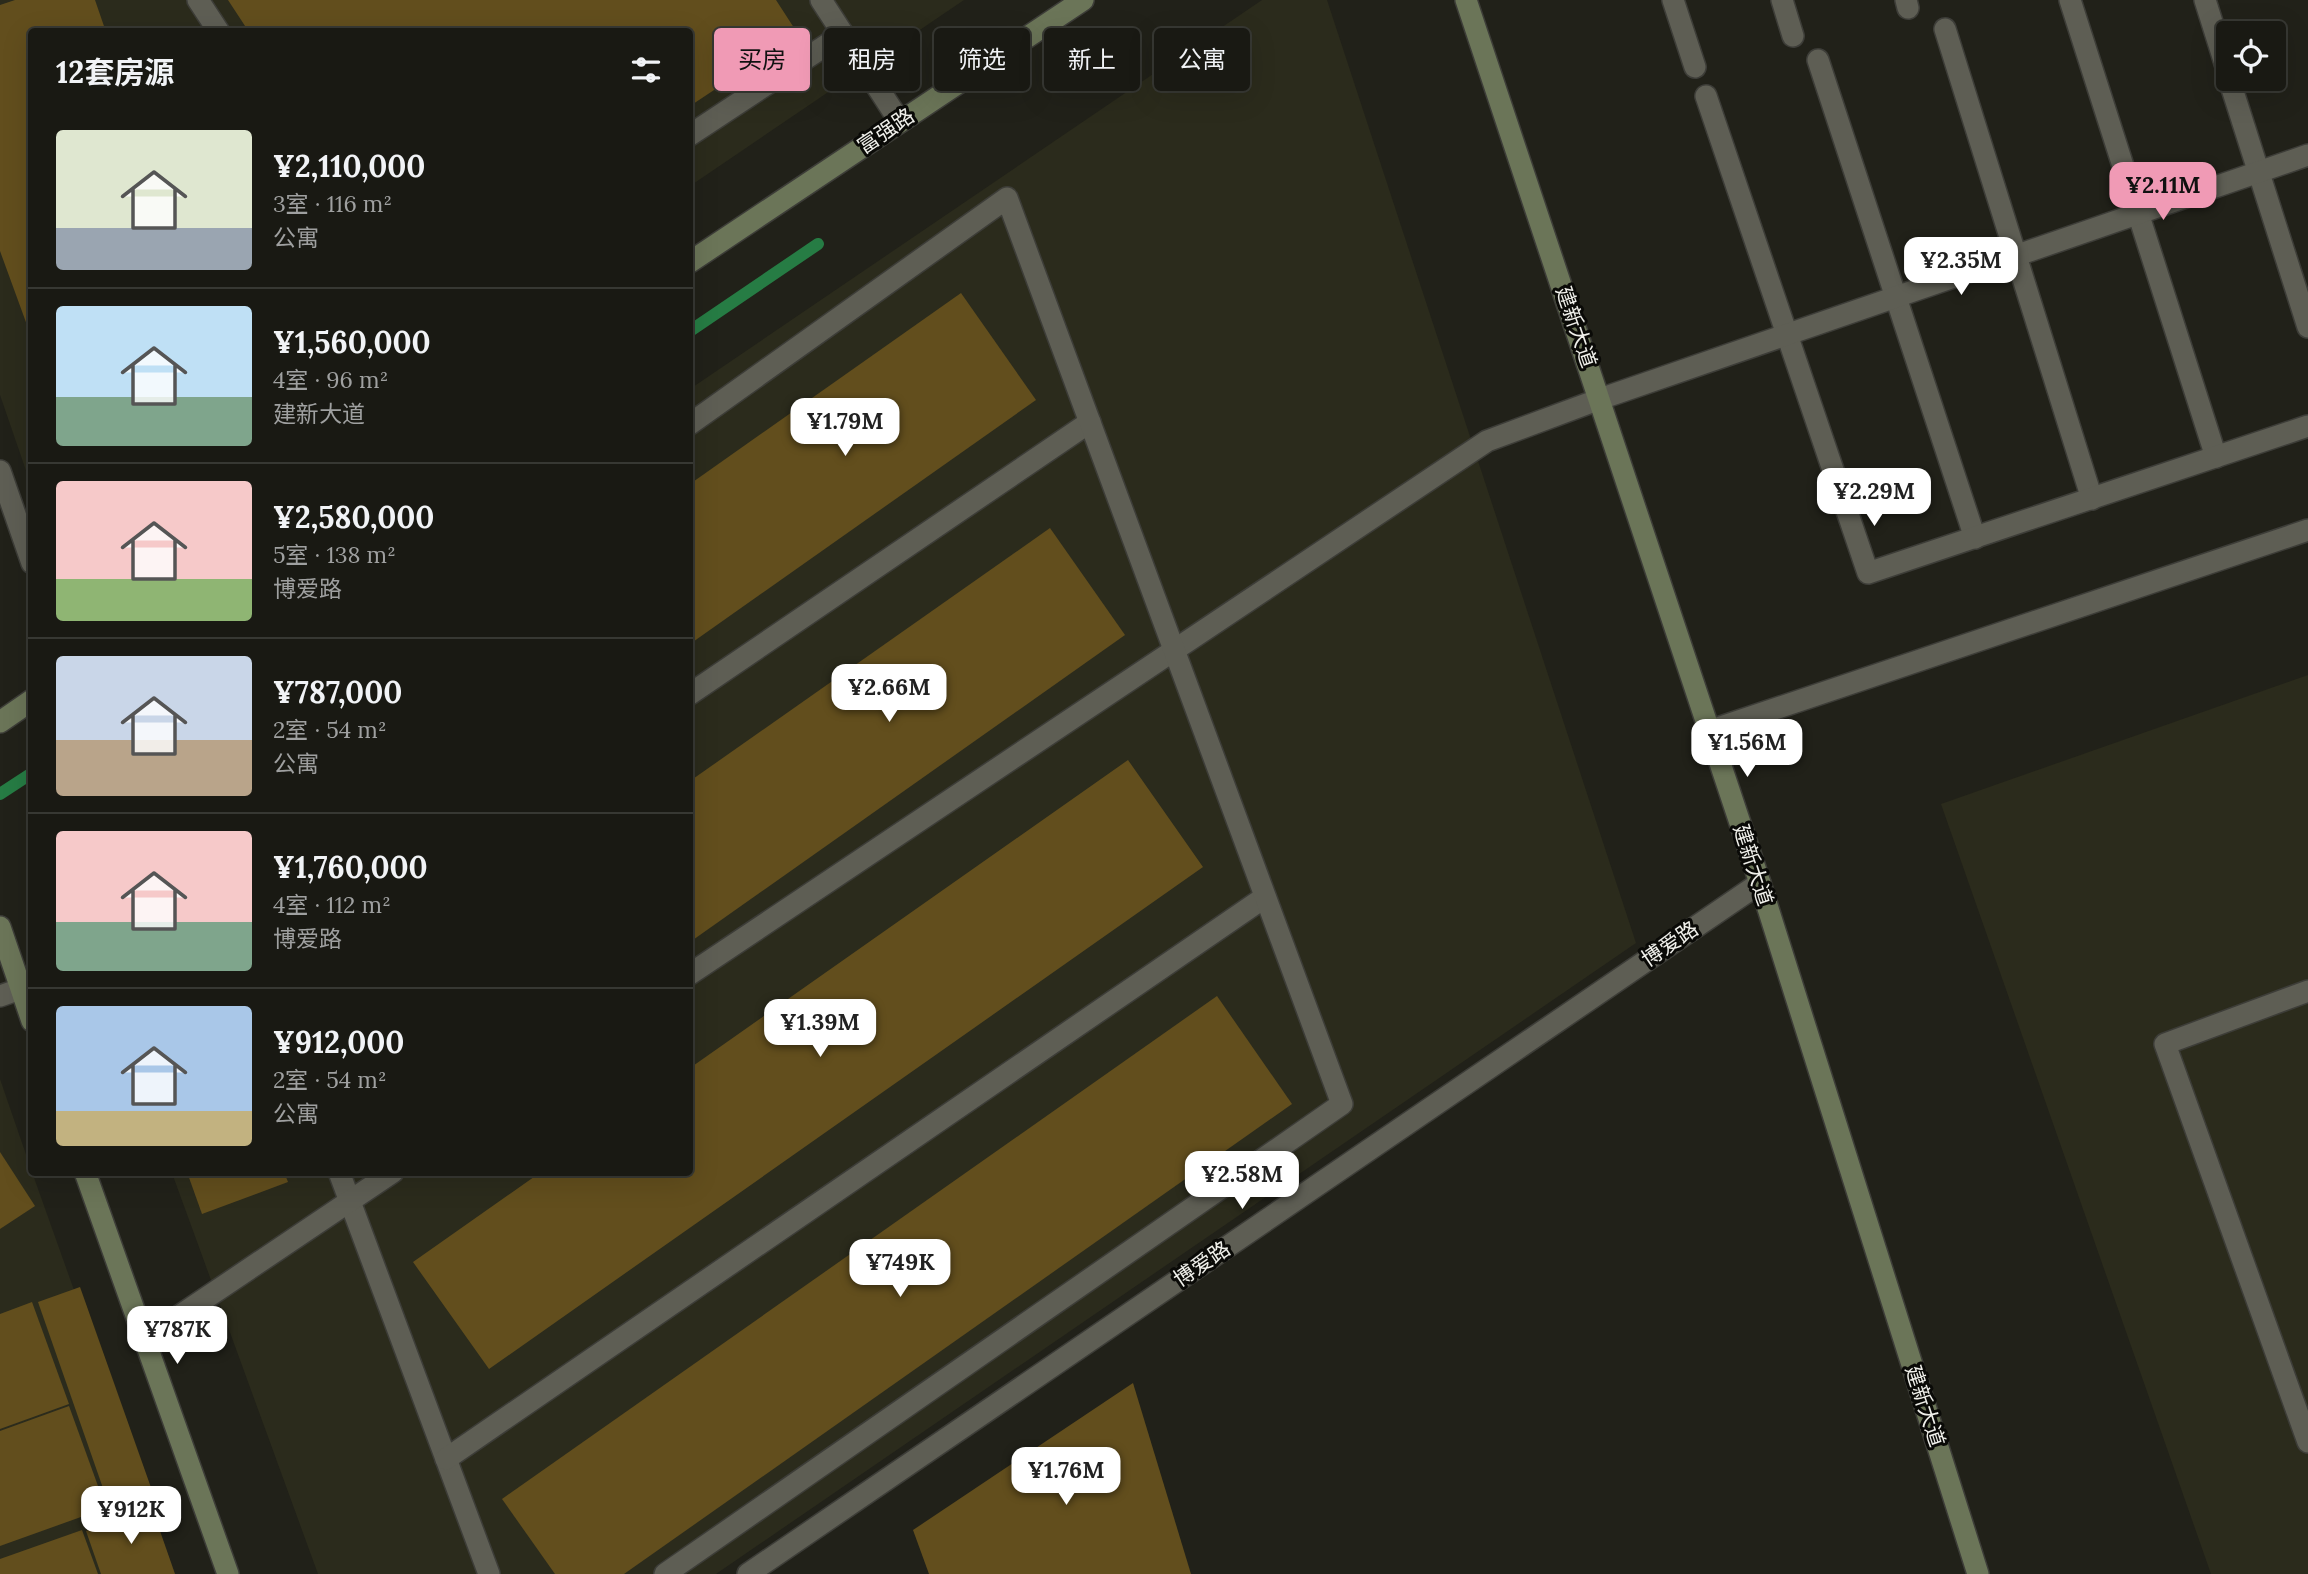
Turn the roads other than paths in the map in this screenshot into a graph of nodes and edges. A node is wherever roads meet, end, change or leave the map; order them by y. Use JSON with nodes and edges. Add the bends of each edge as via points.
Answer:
{"nodes":[{"id":1,"x":198,"y":0,"type":"edge"},
{"id":2,"x":821,"y":0,"type":"edge"},
{"id":3,"x":1083,"y":0,"type":"edge"},
{"id":4,"x":1466,"y":0,"type":"edge"},
{"id":5,"x":1674,"y":0,"type":"edge"},
{"id":6,"x":1782,"y":0,"type":"edge"},
{"id":7,"x":2070,"y":0,"type":"edge"},
{"id":8,"x":2204,"y":0,"type":"edge"},
{"id":9,"x":216,"y":28,"type":"edge"},
{"id":10,"x":839,"y":28,"type":"edge"},
{"id":11,"x":1945,"y":29,"type":"dead end"},
{"id":12,"x":1793,"y":36,"type":"dead end"},
{"id":13,"x":2216,"y":37,"type":"edge"},
{"id":14,"x":824,"y":47,"type":"edge"},
{"id":15,"x":1818,"y":60,"type":"dead end"},
{"id":16,"x":1695,"y":67,"type":"dead end"},
{"id":17,"x":880,"y":91,"type":"edge"},
{"id":18,"x":2234,"y":91,"type":"edge"},
{"id":19,"x":1706,"y":96,"type":"dead end"},
{"id":20,"x":900,"y":122,"type":"junction"},
{"id":21,"x":693,"y":133,"type":"edge"},
{"id":22,"x":2308,"y":155,"type":"edge"},
{"id":23,"x":2259,"y":172,"type":"junction"},
{"id":24,"x":2138,"y":214,"type":"junction"},
{"id":25,"x":2016,"y":256,"type":"junction"},
{"id":26,"x":693,"y":260,"type":"edge"},
{"id":27,"x":1896,"y":297,"type":"junction"},
{"id":28,"x":2308,"y":327,"type":"edge"},
{"id":29,"x":1787,"y":335,"type":"junction"},
{"id":30,"x":1600,"y":399,"type":"junction"},
{"id":31,"x":693,"y":422,"type":"edge"},
{"id":32,"x":1090,"y":422,"type":"junction"},
{"id":33,"x":2308,"y":426,"type":"edge"},
{"id":34,"x":2216,"y":457,"type":"junction"},
{"id":35,"x":0,"y":471,"type":"edge"},
{"id":36,"x":2092,"y":499,"type":"junction"},
{"id":37,"x":2308,"y":530,"type":"edge"},
{"id":38,"x":1975,"y":538,"type":"junction"},
{"id":39,"x":28,"y":551,"type":"edge"},
{"id":40,"x":1174,"y":650,"type":"junction"},
{"id":41,"x":693,"y":692,"type":"edge"},
{"id":42,"x":28,"y":704,"type":"edge"},
{"id":43,"x":0,"y":722,"type":"edge"},
{"id":44,"x":1709,"y":731,"type":"junction"},
{"id":45,"x":1760,"y":883,"type":"junction"},
{"id":46,"x":1265,"y":897,"type":"junction"},
{"id":47,"x":0,"y":927,"type":"edge"},
{"id":48,"x":693,"y":972,"type":"edge"},
{"id":49,"x":2308,"y":991,"type":"edge"},
{"id":50,"x":10,"y":993,"type":"edge"},
{"id":51,"x":28,"y":1016,"type":"edge"},
{"id":52,"x":86,"y":1176,"type":"edge"},
{"id":53,"x":340,"y":1176,"type":"edge"},
{"id":54,"x":387,"y":1176,"type":"edge"},
{"id":55,"x":350,"y":1202,"type":"junction"},
{"id":56,"x":145,"y":1339,"type":"junction"},
{"id":57,"x":2308,"y":1442,"type":"edge"},
{"id":58,"x":446,"y":1459,"type":"junction"},
{"id":59,"x":228,"y":1574,"type":"edge"},
{"id":60,"x":489,"y":1574,"type":"edge"},
{"id":61,"x":665,"y":1574,"type":"edge"},
{"id":62,"x":748,"y":1574,"type":"edge"},
{"id":63,"x":1978,"y":1574,"type":"edge"}],
"edges":[{"from":1,"to":9,"type":"street"},
{"from":2,"to":10,"type":"street"},
{"from":3,"to":20,"type":"street","name":"富强路"},
{"from":4,"to":30,"type":"street","name":"建新大道"},
{"from":5,"to":16,"type":"street"},
{"from":6,"to":12,"type":"street"},
{"from":7,"to":24,"type":"street"},
{"from":8,"to":13,"type":"street"},
{"from":11,"to":25,"type":"street"},
{"from":14,"to":21,"type":"street"},
{"from":15,"to":27,"type":"street"},
{"from":17,"to":20,"type":"street"},
{"from":18,"to":23,"type":"street"},
{"from":19,"to":29,"type":"street"},
{"from":20,"to":26,"type":"street","name":"富强路"},
{"from":22,"to":23,"type":"street"},
{"from":23,"to":24,"type":"street"},
{"from":23,"to":28,"type":"street"},
{"from":24,"to":25,"type":"street"},
{"from":24,"to":34,"type":"street"},
{"from":25,"to":27,"type":"street"},
{"from":25,"to":36,"type":"street"},
{"from":27,"to":29,"type":"street"},
{"from":27,"to":38,"type":"street"},
{"from":29,"to":30,"type":"street"},
{"from":29,"to":38,"type":"street","via":[[1868,573]]},
{"from":30,"to":40,"type":"street","via":[[1487,441]]},
{"from":30,"to":44,"type":"street","name":"建新大道"},
{"from":31,"to":32,"type":"street","via":[[1007,198]]},
{"from":32,"to":40,"type":"street"},
{"from":32,"to":41,"type":"street"},
{"from":33,"to":34,"type":"street"},
{"from":34,"to":36,"type":"street"},
{"from":35,"to":39,"type":"street"},
{"from":36,"to":38,"type":"street"},
{"from":37,"to":44,"type":"street"},
{"from":40,"to":46,"type":"street"},
{"from":40,"to":48,"type":"street"},
{"from":42,"to":43,"type":"street"},
{"from":44,"to":45,"type":"street","name":"建新大道"},
{"from":45,"to":62,"type":"street","name":"博爱路"},
{"from":45,"to":63,"type":"street","name":"建新大道"},
{"from":46,"to":58,"type":"street"},
{"from":46,"to":61,"type":"street","via":[[1342,1104]]},
{"from":47,"to":50,"type":"street"},
{"from":49,"to":57,"type":"street","via":[[2165,1044]]},
{"from":50,"to":51,"type":"street"},
{"from":52,"to":56,"type":"street"},
{"from":53,"to":55,"type":"street"},
{"from":54,"to":55,"type":"street"},
{"from":55,"to":56,"type":"street"},
{"from":55,"to":58,"type":"street"},
{"from":56,"to":59,"type":"street"},
{"from":58,"to":60,"type":"street"}]}
